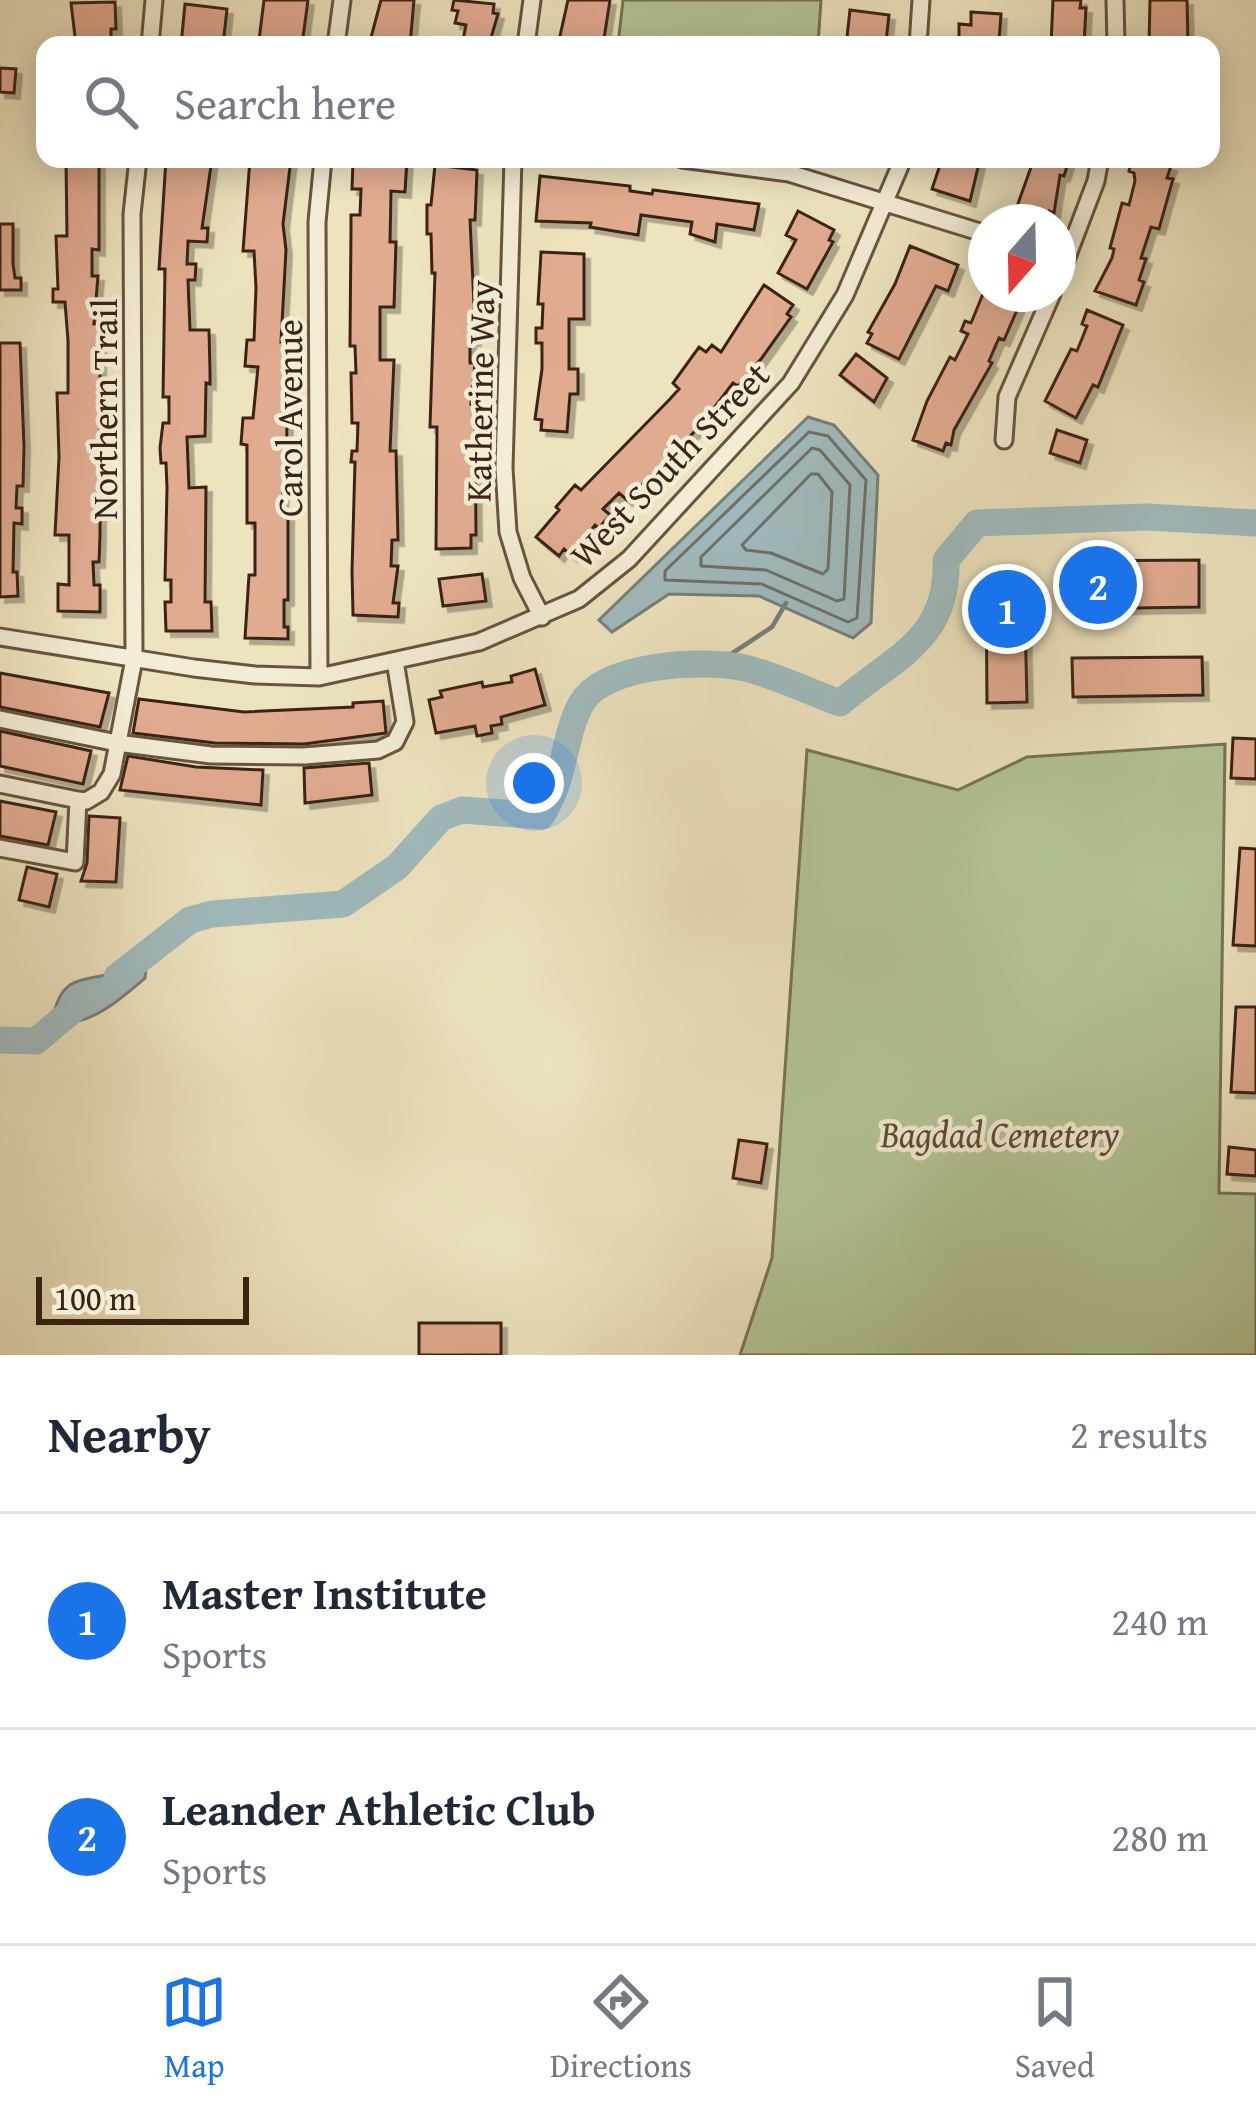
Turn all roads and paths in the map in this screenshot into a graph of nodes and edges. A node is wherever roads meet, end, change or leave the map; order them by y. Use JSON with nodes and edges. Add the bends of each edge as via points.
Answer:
{"nodes":[{"id":1,"x":154,"y":0,"type":"edge"},
{"id":2,"x":342,"y":0,"type":"edge"},
{"id":3,"x":532,"y":0,"type":"edge"},
{"id":4,"x":921,"y":0,"type":"edge"},
{"id":5,"x":1115,"y":0,"type":"edge"},
{"id":6,"x":151,"y":36,"type":"edge"},
{"id":7,"x":337,"y":36,"type":"edge"},
{"id":8,"x":527,"y":36,"type":"edge"},
{"id":9,"x":919,"y":36,"type":"edge"},
{"id":10,"x":1116,"y":36,"type":"edge"},
{"id":11,"x":137,"y":168,"type":"edge"},
{"id":12,"x":322,"y":168,"type":"edge"},
{"id":13,"x":513,"y":168,"type":"edge"},
{"id":14,"x":751,"y":168,"type":"edge"},
{"id":15,"x":900,"y":168,"type":"edge"},
{"id":16,"x":1097,"y":168,"type":"edge"},
{"id":17,"x":888,"y":201,"type":"junction"},
{"id":18,"x":1076,"y":225,"type":"edge"},
{"id":19,"x":968,"y":228,"type":"edge"},
{"id":20,"x":1044,"y":312,"type":"edge"},
{"id":21,"x":1004,"y":440,"type":"dead end"},
{"id":22,"x":542,"y":617,"type":"junction"},
{"id":23,"x":0,"y":637,"type":"edge"},
{"id":24,"x":134,"y":658,"type":"junction"},
{"id":25,"x":395,"y":661,"type":"junction"},
{"id":26,"x":319,"y":677,"type":"junction"},
{"id":27,"x":0,"y":719,"type":"edge"},
{"id":28,"x":117,"y":743,"type":"junction"},
{"id":29,"x":0,"y":784,"type":"edge"},
{"id":30,"x":79,"y":800,"type":"junction"},
{"id":31,"x":0,"y":848,"type":"edge"}],
"edges":[{"from":1,"to":6,"type":"street"},
{"from":2,"to":7,"type":"street"},
{"from":3,"to":8,"type":"street"},
{"from":4,"to":9,"type":"street"},
{"from":5,"to":10,"type":"street"},
{"from":11,"to":24,"type":"street","name":"Northern Trail"},
{"from":12,"to":26,"type":"street","name":"Carol Avenue"},
{"from":13,"to":22,"type":"street","name":"Katherine Way","via":[[508,532]]},
{"from":14,"to":17,"type":"street"},
{"from":15,"to":17,"type":"street","name":"West South Street"},
{"from":16,"to":18,"type":"street"},
{"from":17,"to":19,"type":"street"},
{"from":17,"to":22,"type":"street","name":"West South Street","via":[[845,296],[791,383],[629,560]]},
{"from":20,"to":21,"type":"street","via":[[1006,397]]},
{"from":22,"to":25,"type":"street","name":"West South Street"},
{"from":23,"to":24,"type":"street","name":"West South Street"},
{"from":24,"to":26,"type":"street","name":"West South Street"},
{"from":24,"to":28,"type":"street","name":"Northern Trail"},
{"from":25,"to":26,"type":"street","name":"West South Street"},
{"from":25,"to":28,"type":"street","via":[[405,722],[395,742],[378,750],[252,757]]},
{"from":27,"to":28,"type":"street"},
{"from":28,"to":30,"type":"street","name":"Northern Trail","via":[[101,792]]},
{"from":29,"to":30,"type":"street"},
{"from":30,"to":31,"type":"street","via":[[75,862]]}]}
